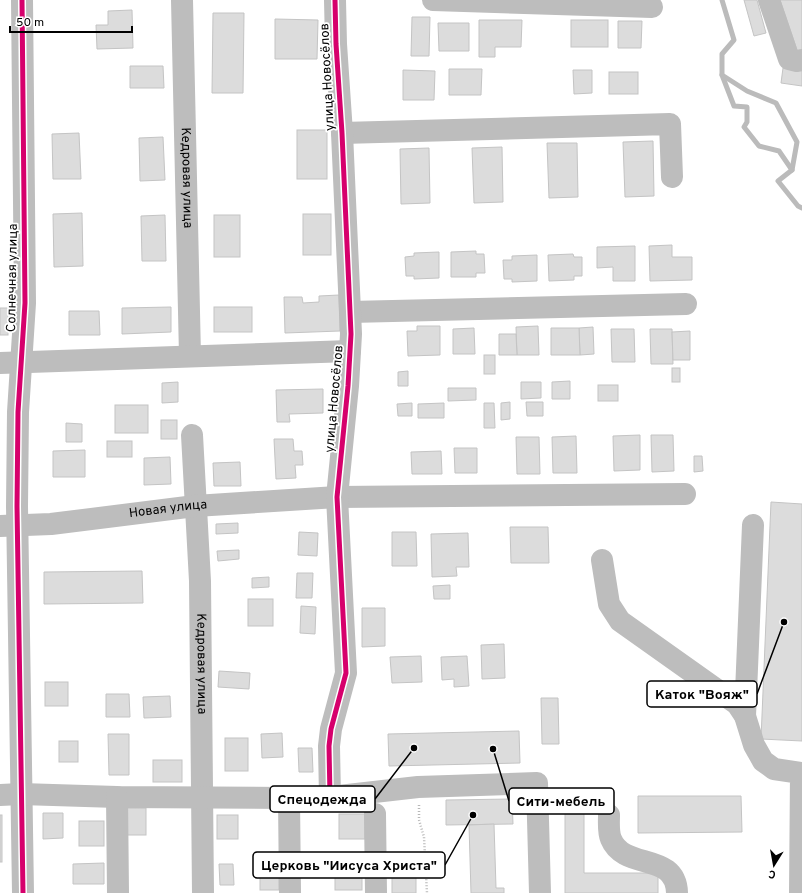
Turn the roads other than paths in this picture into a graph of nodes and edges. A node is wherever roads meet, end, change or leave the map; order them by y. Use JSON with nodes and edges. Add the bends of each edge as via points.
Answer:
{"nodes":[{"id":1,"x":22,"y":0,"type":"edge"},
{"id":2,"x":182,"y":0,"type":"edge"},
{"id":3,"x":335,"y":0,"type":"edge"},
{"id":4,"x":444,"y":0,"type":"edge"},
{"id":5,"x":769,"y":0,"type":"edge"},
{"id":6,"x":652,"y":7,"type":"dead end"},
{"id":7,"x":802,"y":60,"type":"edge"},
{"id":8,"x":342,"y":133,"type":"junction"},
{"id":9,"x":672,"y":177,"type":"dead end"},
{"id":10,"x":686,"y":304,"type":"dead end"},
{"id":11,"x":350,"y":312,"type":"junction"},
{"id":12,"x":350,"y":351,"type":"junction"},
{"id":13,"x":190,"y":356,"type":"junction"},
{"id":14,"x":10,"y":363,"type":"edge"},
{"id":15,"x":192,"y":435,"type":"dead end"},
{"id":16,"x":685,"y":494,"type":"dead end"},
{"id":17,"x":337,"y":497,"type":"junction"},
{"id":18,"x":195,"y":506,"type":"junction"},
{"id":19,"x":753,"y":525,"type":"dead end"},
{"id":20,"x":9,"y":526,"type":"edge"},
{"id":21,"x":602,"y":560,"type":"dead end"},
{"id":22,"x":745,"y":716,"type":"junction"},
{"id":23,"x":802,"y":773,"type":"edge"},
{"id":24,"x":11,"y":794,"type":"edge"},
{"id":25,"x":330,"y":797,"type":"junction"},
{"id":26,"x":117,"y":798,"type":"junction"},
{"id":27,"x":202,"y":798,"type":"junction"},
{"id":28,"x":289,"y":798,"type":"junction"},
{"id":29,"x":375,"y":814,"type":"dead end"},
{"id":30,"x":609,"y":815,"type":"dead end"},
{"id":31,"x":23,"y":893,"type":"edge"},
{"id":32,"x":118,"y":893,"type":"edge"},
{"id":33,"x":204,"y":893,"type":"edge"},
{"id":34,"x":290,"y":893,"type":"edge"},
{"id":35,"x":376,"y":893,"type":"edge"},
{"id":36,"x":540,"y":893,"type":"edge"},
{"id":37,"x":677,"y":893,"type":"edge"},
{"id":38,"x":800,"y":893,"type":"edge"}],
"edges":[{"from":1,"to":14,"type":"street","name":"Солнечная улица","via":[[25,303]]},
{"from":2,"to":13,"type":"street","name":"Кедровая улица"},
{"from":3,"to":8,"type":"street","name":"улица Новосёлов"},
{"from":4,"to":6,"type":"street"},
{"from":5,"to":7,"type":"street","via":[[789,59]]},
{"from":8,"to":9,"type":"street","via":[[670,124]]},
{"from":8,"to":11,"type":"street","name":"улица Новосёлов"},
{"from":10,"to":11,"type":"street"},
{"from":11,"to":12,"type":"street","name":"улица Новосёлов"},
{"from":12,"to":13,"type":"street"},
{"from":12,"to":17,"type":"street","name":"улица Новосёлов"},
{"from":13,"to":14,"type":"street"},
{"from":14,"to":20,"type":"street","name":"Солнечная улица","via":[[18,412],[17,506]]},
{"from":15,"to":18,"type":"street","name":"Кедровая улица"},
{"from":16,"to":17,"type":"street","name":"Новая улица"},
{"from":17,"to":18,"type":"street","name":"Новая улица"},
{"from":17,"to":25,"type":"street","name":"улица Новосёлов","via":[[346,673],[331,729]]},
{"from":18,"to":20,"type":"street","name":"Новая улица","via":[[51,524]]},
{"from":18,"to":27,"type":"street","name":"Кедровая улица","via":[[200,581]]},
{"from":19,"to":22,"type":"street"},
{"from":20,"to":24,"type":"street","name":"Солнечная улица"},
{"from":21,"to":22,"type":"street","via":[[609,604],[620,621],[737,704]]},
{"from":22,"to":23,"type":"street","via":[[754,745],[763,761],[774,769]]},
{"from":23,"to":38,"type":"street"},
{"from":24,"to":26,"type":"street"},
{"from":24,"to":31,"type":"street","name":"Солнечная улица"},
{"from":25,"to":28,"type":"street"},
{"from":25,"to":36,"type":"street","via":[[418,787],[537,782]]},
{"from":26,"to":27,"type":"street"},
{"from":26,"to":32,"type":"street"},
{"from":27,"to":28,"type":"street"},
{"from":27,"to":33,"type":"street","name":"Кедровая улица"},
{"from":28,"to":34,"type":"street"},
{"from":29,"to":35,"type":"street"},
{"from":30,"to":37,"type":"street","via":[[610,838],[614,846],[623,854],[664,868],[672,874]]}]}
